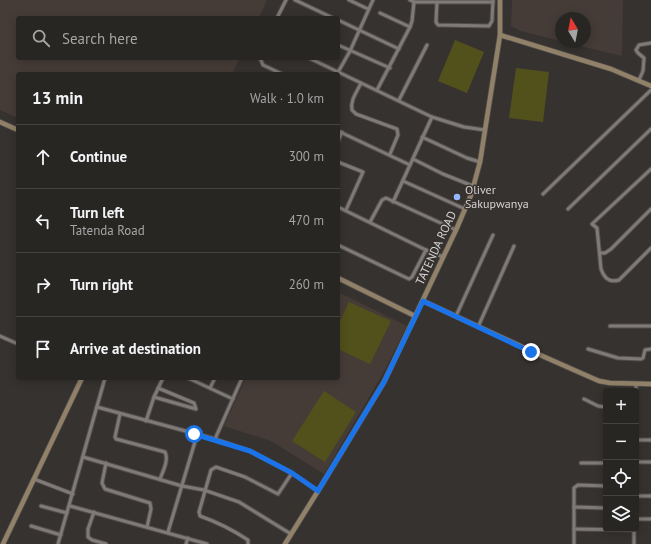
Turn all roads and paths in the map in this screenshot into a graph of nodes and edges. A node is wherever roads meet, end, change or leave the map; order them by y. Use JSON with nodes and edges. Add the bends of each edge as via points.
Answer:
{"nodes":[{"id":1,"x":286,"y":0,"type":"edge"},
{"id":2,"x":295,"y":0,"type":"edge"},
{"id":3,"x":349,"y":0,"type":"edge"},
{"id":4,"x":373,"y":0,"type":"edge"},
{"id":5,"x":410,"y":0,"type":"edge"},
{"id":6,"x":500,"y":0,"type":"edge"},
{"id":7,"x":493,"y":1,"type":"edge"},
{"id":8,"x":414,"y":2,"type":"junction"},
{"id":9,"x":437,"y":2,"type":"junction"},
{"id":10,"x":368,"y":9,"type":"junction"},
{"id":11,"x":380,"y":13,"type":"dead end"},
{"id":12,"x":278,"y":16,"type":"edge"},
{"id":13,"x":329,"y":16,"type":"edge"},
{"id":14,"x":340,"y":21,"type":"edge"},
{"id":15,"x":410,"y":27,"type":"junction"},
{"id":16,"x":359,"y":30,"type":"junction"},
{"id":17,"x":500,"y":35,"type":"junction"},
{"id":18,"x":651,"y":43,"type":"edge"},
{"id":19,"x":427,"y":44,"type":"dead end"},
{"id":20,"x":340,"y":46,"type":"edge"},
{"id":21,"x":399,"y":49,"type":"junction"},
{"id":22,"x":350,"y":50,"type":"junction"},
{"id":23,"x":261,"y":60,"type":"edge"},
{"id":24,"x":313,"y":60,"type":"edge"},
{"id":25,"x":390,"y":68,"type":"junction"},
{"id":26,"x":278,"y":72,"type":"edge"},
{"id":27,"x":336,"y":72,"type":"edge"},
{"id":28,"x":339,"y":72,"type":"edge"},
{"id":29,"x":340,"y":74,"type":"edge"},
{"id":30,"x":639,"y":80,"type":"junction"},
{"id":31,"x":362,"y":83,"type":"junction"},
{"id":32,"x":651,"y":86,"type":"edge"},
{"id":33,"x":377,"y":90,"type":"junction"},
{"id":34,"x":651,"y":90,"type":"edge"},
{"id":35,"x":399,"y":100,"type":"junction"},
{"id":36,"x":432,"y":117,"type":"junction"},
{"id":37,"x":0,"y":122,"type":"edge"},
{"id":38,"x":16,"y":129,"type":"edge"},
{"id":39,"x":651,"y":129,"type":"edge"},
{"id":40,"x":485,"y":130,"type":"junction"},
{"id":41,"x":342,"y":132,"type":"joint"},
{"id":42,"x":340,"y":136,"type":"edge"},
{"id":43,"x":422,"y":137,"type":"junction"},
{"id":44,"x":390,"y":154,"type":"junction"},
{"id":45,"x":413,"y":159,"type":"junction"},
{"id":46,"x":480,"y":162,"type":"junction"},
{"id":47,"x":340,"y":163,"type":"edge"},
{"id":48,"x":410,"y":165,"type":"junction"},
{"id":49,"x":651,"y":169,"type":"edge"},
{"id":50,"x":403,"y":181,"type":"junction"},
{"id":51,"x":474,"y":187,"type":"junction"},
{"id":52,"x":544,"y":194,"type":"dead end"},
{"id":53,"x":393,"y":202,"type":"junction"},
{"id":54,"x":340,"y":208,"type":"edge"},
{"id":55,"x":465,"y":209,"type":"junction"},
{"id":56,"x":568,"y":209,"type":"dead end"},
{"id":57,"x":651,"y":209,"type":"edge"},
{"id":58,"x":346,"y":210,"type":"junction"},
{"id":59,"x":370,"y":222,"type":"junction"},
{"id":60,"x":456,"y":230,"type":"junction"},
{"id":61,"x":493,"y":235,"type":"dead end"},
{"id":62,"x":340,"y":246,"type":"edge"},
{"id":63,"x":514,"y":246,"type":"dead end"},
{"id":64,"x":651,"y":248,"type":"edge"},
{"id":65,"x":426,"y":250,"type":"junction"},
{"id":66,"x":600,"y":253,"type":"junction"},
{"id":67,"x":443,"y":257,"type":"junction"},
{"id":68,"x":340,"y":279,"type":"edge"},
{"id":69,"x":423,"y":301,"type":"junction"},
{"id":70,"x":415,"y":316,"type":"junction"},
{"id":71,"x":456,"y":316,"type":"junction"},
{"id":72,"x":610,"y":326,"type":"dead end"},
{"id":73,"x":651,"y":326,"type":"edge"},
{"id":74,"x":478,"y":327,"type":"junction"},
{"id":75,"x":0,"y":336,"type":"edge"},
{"id":76,"x":16,"y":343,"type":"edge"},
{"id":77,"x":588,"y":349,"type":"dead end"},
{"id":78,"x":651,"y":349,"type":"edge"},
{"id":79,"x":81,"y":380,"type":"edge"},
{"id":80,"x":104,"y":380,"type":"edge"},
{"id":81,"x":161,"y":380,"type":"edge"},
{"id":82,"x":192,"y":380,"type":"edge"},
{"id":83,"x":214,"y":380,"type":"edge"},
{"id":84,"x":241,"y":380,"type":"edge"},
{"id":85,"x":636,"y":384,"type":"junction"},
{"id":86,"x":651,"y":384,"type":"edge"},
{"id":87,"x":158,"y":388,"type":"junction"},
{"id":88,"x":210,"y":388,"type":"junction"},
{"id":89,"x":636,"y":388,"type":"edge"},
{"id":90,"x":154,"y":397,"type":"junction"},
{"id":91,"x":233,"y":399,"type":"junction"},
{"id":92,"x":584,"y":399,"type":"dead end"},
{"id":93,"x":97,"y":407,"type":"junction"},
{"id":94,"x":603,"y":407,"type":"edge"},
{"id":95,"x":120,"y":414,"type":"junction"},
{"id":96,"x":146,"y":421,"type":"junction"},
{"id":97,"x":197,"y":435,"type":"junction"},
{"id":98,"x":215,"y":440,"type":"junction"},
{"id":99,"x":639,"y":440,"type":"edge"},
{"id":100,"x":651,"y":440,"type":"edge"},
{"id":101,"x":83,"y":457,"type":"junction"},
{"id":102,"x":639,"y":462,"type":"edge"},
{"id":103,"x":651,"y":462,"type":"edge"},
{"id":104,"x":106,"y":463,"type":"junction"},
{"id":105,"x":581,"y":463,"type":"dead end"},
{"id":106,"x":603,"y":463,"type":"edge"},
{"id":107,"x":292,"y":473,"type":"junction"},
{"id":108,"x":34,"y":479,"type":"junction"},
{"id":109,"x":160,"y":479,"type":"junction"},
{"id":110,"x":182,"y":486,"type":"junction"},
{"id":111,"x":603,"y":486,"type":"edge"},
{"id":112,"x":204,"y":490,"type":"junction"},
{"id":113,"x":318,"y":491,"type":"junction"},
{"id":114,"x":73,"y":494,"type":"junction"},
{"id":115,"x":639,"y":496,"type":"edge"},
{"id":116,"x":651,"y":496,"type":"edge"},
{"id":117,"x":42,"y":506,"type":"dead end"},
{"id":118,"x":70,"y":506,"type":"junction"},
{"id":119,"x":574,"y":507,"type":"junction"},
{"id":120,"x":603,"y":508,"type":"edge"},
{"id":121,"x":94,"y":512,"type":"junction"},
{"id":122,"x":67,"y":513,"type":"junction"},
{"id":123,"x":639,"y":519,"type":"edge"},
{"id":124,"x":651,"y":519,"type":"edge"},
{"id":125,"x":31,"y":526,"type":"dead end"},
{"id":126,"x":147,"y":527,"type":"junction"},
{"id":127,"x":574,"y":530,"type":"junction"},
{"id":128,"x":603,"y":530,"type":"edge"},
{"id":129,"x":168,"y":532,"type":"junction"},
{"id":130,"x":634,"y":532,"type":"edge"},
{"id":131,"x":291,"y":534,"type":"junction"},
{"id":132,"x":61,"y":535,"type":"junction"},
{"id":133,"x":188,"y":538,"type":"junction"},
{"id":134,"x":3,"y":544,"type":"edge"},
{"id":135,"x":58,"y":544,"type":"edge"},
{"id":136,"x":106,"y":544,"type":"edge"},
{"id":137,"x":186,"y":544,"type":"edge"},
{"id":138,"x":207,"y":544,"type":"edge"},
{"id":139,"x":248,"y":544,"type":"edge"},
{"id":140,"x":285,"y":544,"type":"edge"},
{"id":141,"x":574,"y":544,"type":"edge"},
{"id":142,"x":634,"y":544,"type":"edge"}],
"edges":[{"from":1,"to":12,"type":"street"},
{"from":2,"to":13,"type":"street"},
{"from":3,"to":10,"type":"street"},
{"from":4,"to":10,"type":"street"},
{"from":5,"to":8,"type":"street"},
{"from":6,"to":17,"type":"street","name":"TATENDA ROAD"},
{"from":7,"to":9,"type":"street"},
{"from":7,"to":9,"type":"street","via":[[492,20],[489,26],[438,25]]},
{"from":8,"to":9,"type":"street"},
{"from":8,"to":15,"type":"street"},
{"from":10,"to":16,"type":"street"},
{"from":11,"to":15,"type":"street"},
{"from":14,"to":16,"type":"street"},
{"from":15,"to":21,"type":"street"},
{"from":16,"to":21,"type":"street"},
{"from":16,"to":22,"type":"street"},
{"from":17,"to":30,"type":"street"},
{"from":17,"to":40,"type":"street","name":"TATENDA ROAD"},
{"from":18,"to":30,"type":"street","via":[[639,45],[636,50],[644,58]]},
{"from":19,"to":35,"type":"street"},
{"from":20,"to":22,"type":"street"},
{"from":21,"to":25,"type":"street"},
{"from":22,"to":25,"type":"street"},
{"from":22,"to":28,"type":"street"},
{"from":23,"to":26,"type":"street","via":[[263,65]]},
{"from":24,"to":27,"type":"street"},
{"from":25,"to":33,"type":"street"},
{"from":29,"to":31,"type":"street"},
{"from":30,"to":32,"type":"street"},
{"from":31,"to":33,"type":"street"},
{"from":31,"to":44,"type":"street","via":[[353,98],[352,110],[356,114],[397,129],[398,135]]},
{"from":33,"to":35,"type":"street"},
{"from":34,"to":52,"type":"street"},
{"from":35,"to":36,"type":"street"},
{"from":36,"to":40,"type":"street","via":[[464,127]]},
{"from":36,"to":43,"type":"street"},
{"from":37,"to":38,"type":"street"},
{"from":39,"to":56,"type":"street"},
{"from":40,"to":46,"type":"street","name":"TATENDA ROAD"},
{"from":41,"to":42,"type":"street"},
{"from":41,"to":44,"type":"street"},
{"from":43,"to":45,"type":"street"},
{"from":43,"to":46,"type":"street"},
{"from":44,"to":48,"type":"street"},
{"from":45,"to":48,"type":"street"},
{"from":45,"to":51,"type":"street"},
{"from":46,"to":51,"type":"street","name":"TATENDA ROAD"},
{"from":47,"to":58,"type":"street","via":[[362,172]]},
{"from":48,"to":50,"type":"street"},
{"from":49,"to":66,"type":"street","via":[[592,224],[597,228]]},
{"from":50,"to":53,"type":"street"},
{"from":50,"to":55,"type":"street"},
{"from":51,"to":55,"type":"street","name":"TATENDA ROAD"},
{"from":53,"to":59,"type":"street","via":[[383,199]]},
{"from":53,"to":60,"type":"street"},
{"from":54,"to":58,"type":"street"},
{"from":55,"to":60,"type":"street","name":"TATENDA ROAD"},
{"from":57,"to":66,"type":"street","via":[[611,249]]},
{"from":58,"to":59,"type":"street"},
{"from":59,"to":65,"type":"street"},
{"from":60,"to":67,"type":"street","name":"TATENDA ROAD"},
{"from":61,"to":71,"type":"street"},
{"from":62,"to":65,"type":"street","via":[[409,279],[412,278]]},
{"from":63,"to":74,"type":"street"},
{"from":64,"to":66,"type":"street","via":[[619,280],[613,282],[603,276]]},
{"from":65,"to":67,"type":"street"},
{"from":67,"to":69,"type":"street","name":"TATENDA ROAD"},
{"from":68,"to":70,"type":"street"},
{"from":69,"to":70,"type":"street","name":"TATENDA ROAD"},
{"from":69,"to":71,"type":"street"},
{"from":70,"to":113,"type":"street","name":"TATENDA ROAD","via":[[384,382]]},
{"from":71,"to":74,"type":"street"},
{"from":72,"to":73,"type":"street"},
{"from":74,"to":85,"type":"street","via":[[599,381]]},
{"from":75,"to":76,"type":"street"},
{"from":77,"to":78,"type":"street","via":[[618,358],[641,359],[645,350]]},
{"from":79,"to":108,"type":"street"},
{"from":80,"to":93,"type":"street"},
{"from":81,"to":87,"type":"street"},
{"from":82,"to":88,"type":"street"},
{"from":83,"to":88,"type":"street"},
{"from":84,"to":91,"type":"street"},
{"from":85,"to":86,"type":"street"},
{"from":85,"to":89,"type":"street"},
{"from":87,"to":90,"type":"street"},
{"from":87,"to":90,"type":"street","via":[[194,403],[196,409]]},
{"from":88,"to":91,"type":"street"},
{"from":90,"to":96,"type":"street"},
{"from":91,"to":98,"type":"street"},
{"from":92,"to":94,"type":"street"},
{"from":93,"to":95,"type":"street"},
{"from":93,"to":101,"type":"street"},
{"from":95,"to":96,"type":"street"},
{"from":95,"to":109,"type":"street","via":[[116,439],[165,452],[167,459]]},
{"from":96,"to":97,"type":"street"},
{"from":97,"to":98,"type":"street"},
{"from":97,"to":110,"type":"street"},
{"from":98,"to":107,"type":"street","via":[[250,451]]},
{"from":99,"to":100,"type":"street"},
{"from":101,"to":104,"type":"street"},
{"from":101,"to":114,"type":"street"},
{"from":102,"to":103,"type":"street"},
{"from":104,"to":109,"type":"street"},
{"from":104,"to":126,"type":"street","via":[[102,483],[104,489],[150,504]]},
{"from":105,"to":106,"type":"street"},
{"from":107,"to":112,"type":"street","via":[[278,494],[245,477],[216,467],[211,470]]},
{"from":107,"to":113,"type":"street"},
{"from":108,"to":114,"type":"street"},
{"from":108,"to":134,"type":"street"},
{"from":109,"to":110,"type":"street"},
{"from":110,"to":112,"type":"street"},
{"from":110,"to":129,"type":"street"},
{"from":111,"to":119,"type":"street","via":[[578,485],[574,488]]},
{"from":112,"to":131,"type":"street","via":[[239,502]]},
{"from":112,"to":139,"type":"street","via":[[200,516],[216,521],[240,534],[248,540]]},
{"from":113,"to":131,"type":"street","name":"TATENDA ROAD"},
{"from":114,"to":118,"type":"street"},
{"from":115,"to":116,"type":"street"},
{"from":117,"to":122,"type":"street"},
{"from":118,"to":121,"type":"street"},
{"from":118,"to":122,"type":"street"},
{"from":119,"to":120,"type":"street"},
{"from":119,"to":127,"type":"street"},
{"from":121,"to":126,"type":"street"},
{"from":121,"to":136,"type":"street","via":[[88,537]]},
{"from":122,"to":132,"type":"street"},
{"from":123,"to":124,"type":"street"},
{"from":125,"to":132,"type":"street"},
{"from":126,"to":129,"type":"street"},
{"from":127,"to":128,"type":"street"},
{"from":127,"to":141,"type":"street"},
{"from":129,"to":133,"type":"street"},
{"from":130,"to":142,"type":"street"},
{"from":131,"to":140,"type":"street","name":"TATENDA ROAD"},
{"from":132,"to":135,"type":"street"},
{"from":133,"to":137,"type":"street"},
{"from":133,"to":138,"type":"street"}]}
